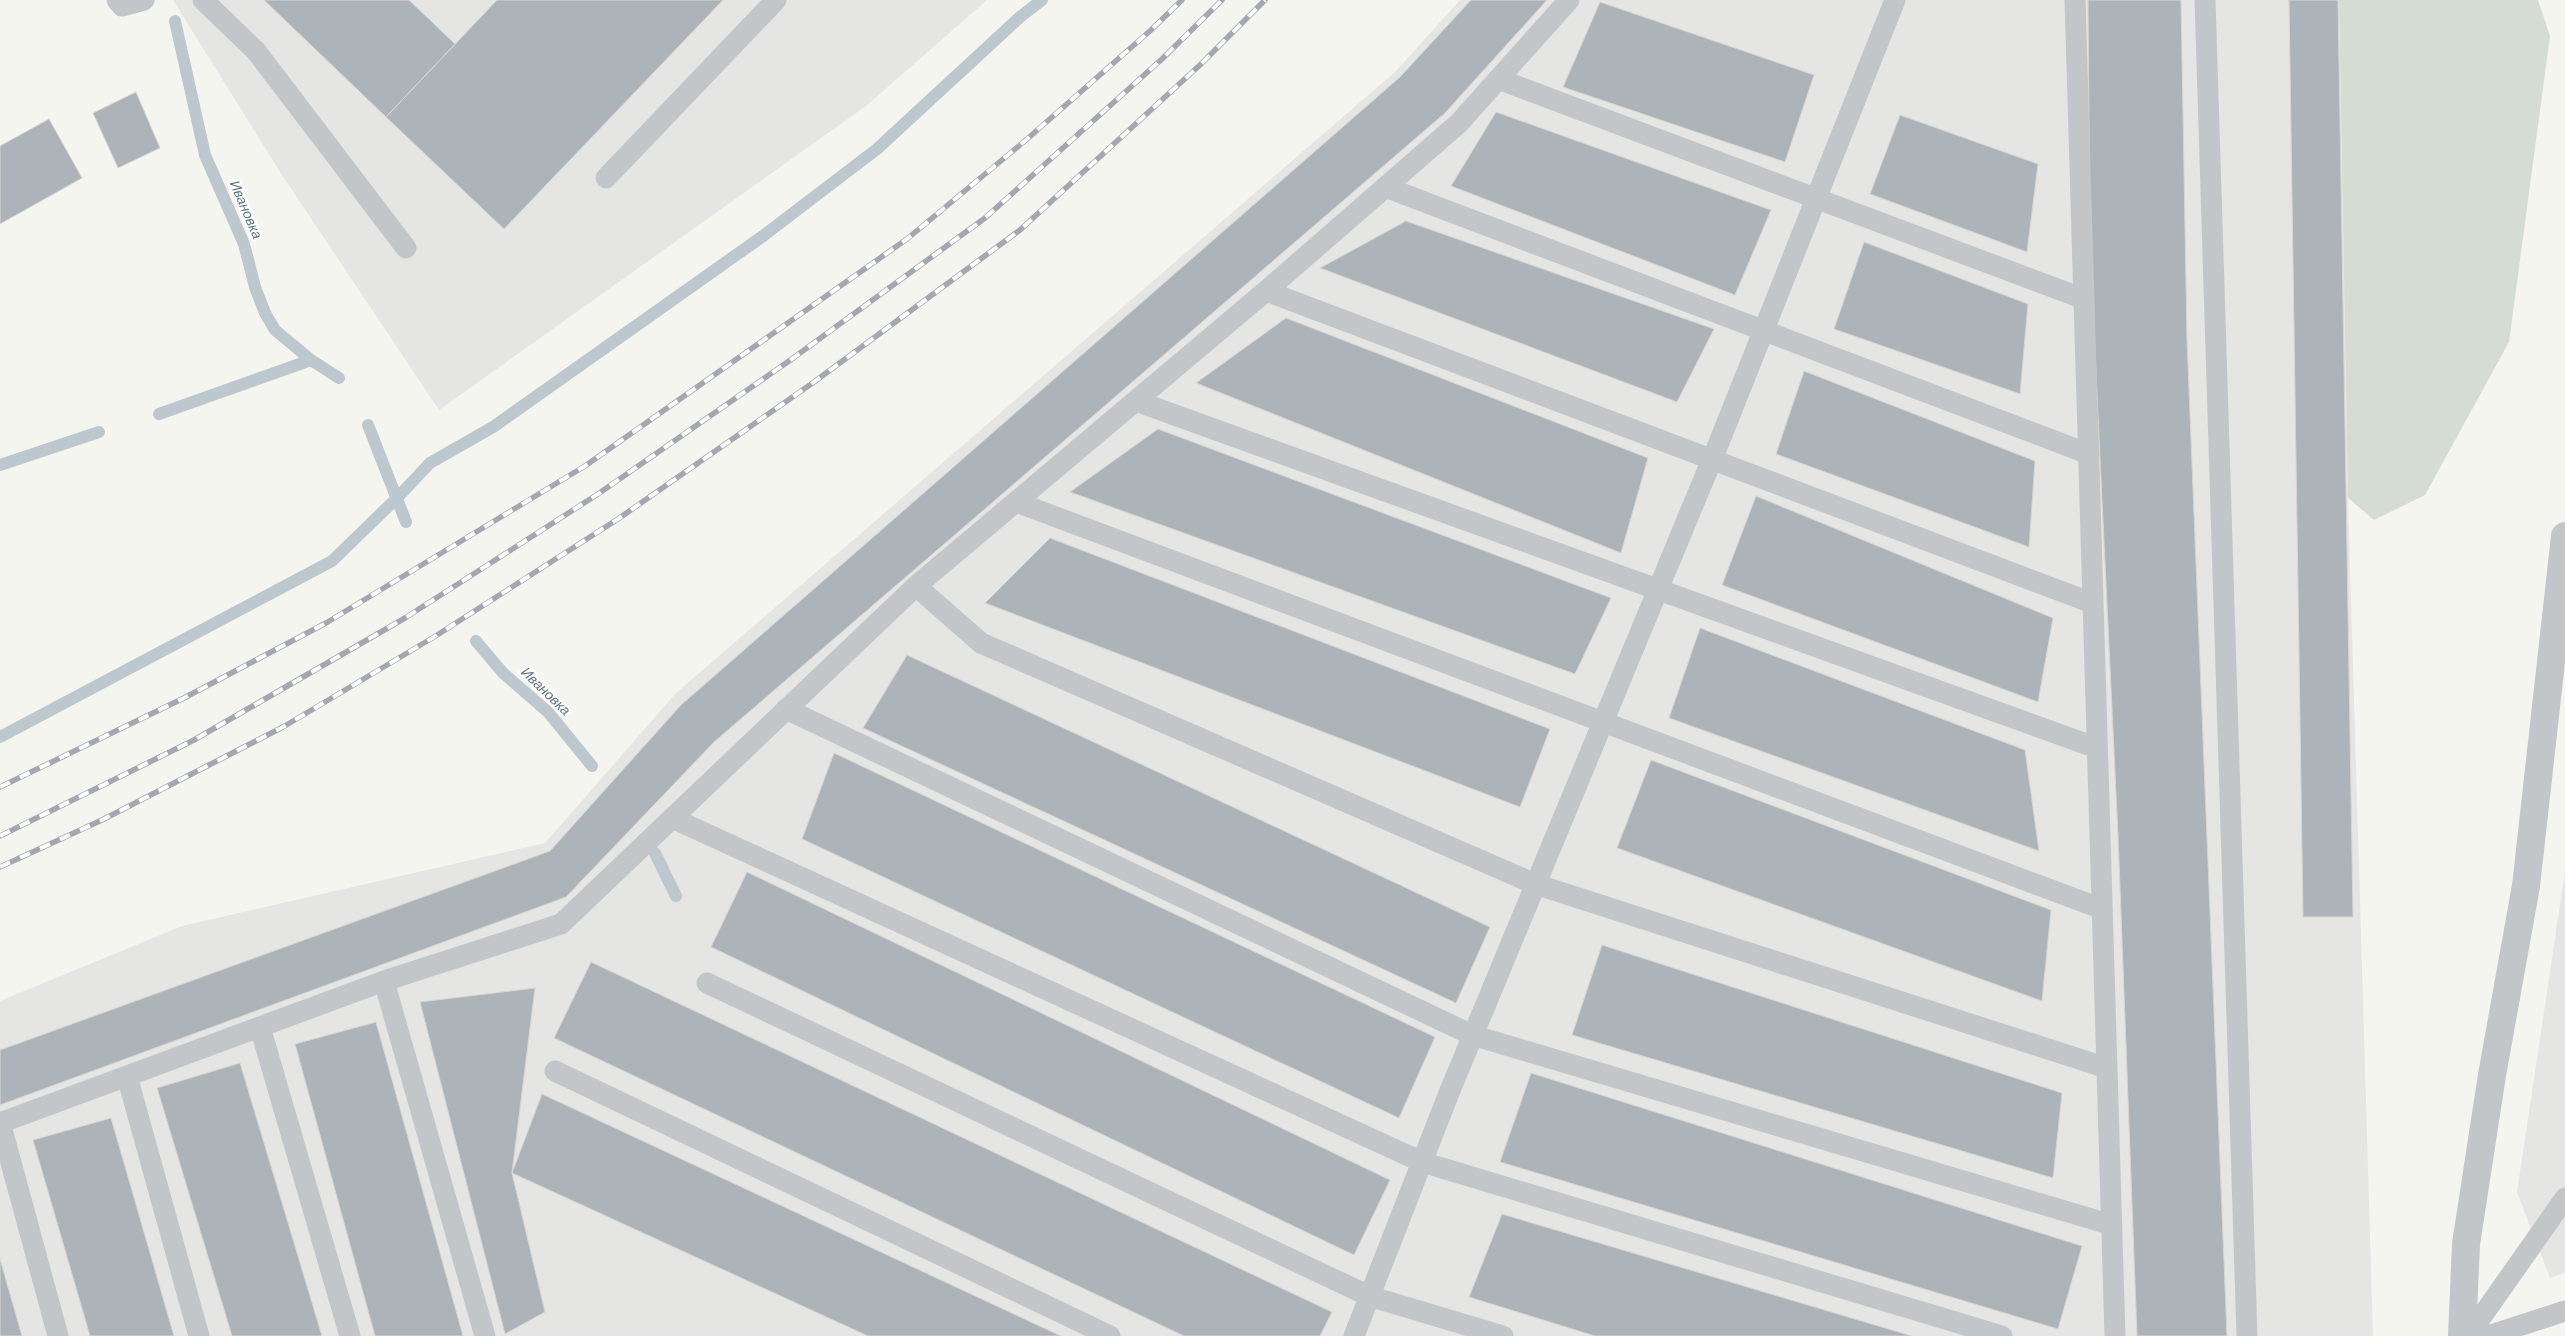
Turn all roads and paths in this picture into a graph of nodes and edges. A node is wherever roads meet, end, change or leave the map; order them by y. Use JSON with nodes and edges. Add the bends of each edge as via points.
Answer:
{"nodes":[{"id":1,"x":117,"y":0,"type":"edge"},
{"id":2,"x":144,"y":0,"type":"edge"},
{"id":3,"x":203,"y":0,"type":"edge"},
{"id":4,"x":776,"y":0,"type":"edge"},
{"id":5,"x":1569,"y":0,"type":"edge"},
{"id":6,"x":1895,"y":0,"type":"edge"},
{"id":7,"x":2075,"y":0,"type":"edge"},
{"id":8,"x":2205,"y":0,"type":"edge"},
{"id":9,"x":1498,"y":79,"type":"junction"},
{"id":10,"x":606,"y":178,"type":"dead end"},
{"id":11,"x":1385,"y":187,"type":"junction"},
{"id":12,"x":1816,"y":198,"type":"junction"},
{"id":13,"x":406,"y":248,"type":"dead end"},
{"id":14,"x":1266,"y":291,"type":"junction"},
{"id":15,"x":2084,"y":299,"type":"junction"},
{"id":16,"x":1764,"y":330,"type":"junction"},
{"id":17,"x":1136,"y":401,"type":"junction"},
{"id":18,"x":2089,"y":454,"type":"junction"},
{"id":19,"x":1712,"y":459,"type":"junction"},
{"id":20,"x":1016,"y":502,"type":"junction"},
{"id":21,"x":2565,"y":536,"type":"edge"},
{"id":22,"x":916,"y":586,"type":"junction"},
{"id":23,"x":1658,"y":590,"type":"junction"},
{"id":24,"x":2092,"y":603,"type":"junction"},
{"id":25,"x":786,"y":709,"type":"junction"},
{"id":26,"x":1603,"y":722,"type":"junction"},
{"id":27,"x":2097,"y":748,"type":"junction"},
{"id":28,"x":672,"y":818,"type":"junction"},
{"id":29,"x":1535,"y":884,"type":"junction"},
{"id":30,"x":2102,"y":909,"type":"junction"},
{"id":31,"x":384,"y":981,"type":"junction"},
{"id":32,"x":708,"y":983,"type":"dead end"},
{"id":33,"x":260,"y":1027,"type":"junction"},
{"id":34,"x":1472,"y":1035,"type":"junction"},
{"id":35,"x":2107,"y":1068,"type":"junction"},
{"id":36,"x":555,"y":1071,"type":"dead end"},
{"id":37,"x":127,"y":1076,"type":"junction"},
{"id":38,"x":0,"y":1122,"type":"edge"},
{"id":39,"x":1422,"y":1162,"type":"junction"},
{"id":40,"x":2565,"y":1198,"type":"edge"},
{"id":41,"x":2112,"y":1225,"type":"junction"},
{"id":42,"x":1370,"y":1296,"type":"junction"},
{"id":43,"x":2565,"y":1311,"type":"edge"},
{"id":44,"x":58,"y":1336,"type":"edge"},
{"id":45,"x":199,"y":1336,"type":"edge"},
{"id":46,"x":350,"y":1336,"type":"edge"},
{"id":47,"x":485,"y":1336,"type":"edge"},
{"id":48,"x":1110,"y":1336,"type":"edge"},
{"id":49,"x":1354,"y":1336,"type":"edge"},
{"id":50,"x":1503,"y":1336,"type":"edge"},
{"id":51,"x":2002,"y":1336,"type":"edge"},
{"id":52,"x":2115,"y":1336,"type":"edge"},
{"id":53,"x":2247,"y":1336,"type":"edge"},
{"id":54,"x":2462,"y":1336,"type":"edge"},
{"id":55,"x":2468,"y":1336,"type":"edge"},
{"id":56,"x":2488,"y":1336,"type":"edge"}],
"edges":[{"from":1,"to":2,"type":"lane","via":[[122,6]]},
{"from":3,"to":13,"type":"lane","via":[[256,51]]},
{"from":4,"to":10,"type":"lane"},
{"from":5,"to":9,"type":"lane"},
{"from":6,"to":12,"type":"lane"},
{"from":7,"to":15,"type":"lane"},
{"from":8,"to":53,"type":"lane"},
{"from":9,"to":11,"type":"lane","via":[[1459,123]]},
{"from":9,"to":12,"type":"lane"},
{"from":11,"to":14,"type":"lane"},
{"from":11,"to":16,"type":"lane"},
{"from":12,"to":15,"type":"lane"},
{"from":12,"to":16,"type":"lane"},
{"from":14,"to":17,"type":"lane"},
{"from":14,"to":19,"type":"lane"},
{"from":15,"to":18,"type":"lane"},
{"from":16,"to":18,"type":"lane"},
{"from":16,"to":19,"type":"lane"},
{"from":17,"to":20,"type":"lane"},
{"from":17,"to":23,"type":"lane"},
{"from":18,"to":24,"type":"lane"},
{"from":19,"to":23,"type":"lane"},
{"from":19,"to":24,"type":"lane"},
{"from":20,"to":22,"type":"lane"},
{"from":20,"to":26,"type":"lane"},
{"from":21,"to":54,"type":"street","via":[[2526,886],[2466,1244]]},
{"from":22,"to":25,"type":"lane"},
{"from":22,"to":29,"type":"lane","via":[[981,643]]},
{"from":23,"to":26,"type":"lane"},
{"from":23,"to":27,"type":"lane"},
{"from":24,"to":27,"type":"lane"},
{"from":25,"to":28,"type":"lane"},
{"from":25,"to":34,"type":"lane"},
{"from":26,"to":29,"type":"lane"},
{"from":26,"to":30,"type":"lane"},
{"from":27,"to":30,"type":"lane"},
{"from":28,"to":31,"type":"lane","via":[[561,924]]},
{"from":28,"to":39,"type":"lane"},
{"from":29,"to":34,"type":"lane"},
{"from":29,"to":35,"type":"lane"},
{"from":30,"to":35,"type":"lane"},
{"from":31,"to":33,"type":"lane"},
{"from":31,"to":47,"type":"lane"},
{"from":32,"to":42,"type":"lane"},
{"from":33,"to":37,"type":"lane"},
{"from":33,"to":46,"type":"lane"},
{"from":34,"to":39,"type":"lane"},
{"from":34,"to":41,"type":"lane"},
{"from":35,"to":41,"type":"lane"},
{"from":36,"to":48,"type":"lane"},
{"from":37,"to":38,"type":"lane"},
{"from":37,"to":45,"type":"lane"},
{"from":38,"to":44,"type":"lane"},
{"from":39,"to":42,"type":"lane"},
{"from":39,"to":51,"type":"lane"},
{"from":40,"to":55,"type":"lane"},
{"from":41,"to":52,"type":"lane"},
{"from":42,"to":49,"type":"lane"},
{"from":42,"to":50,"type":"lane"},
{"from":43,"to":56,"type":"lane"}]}
